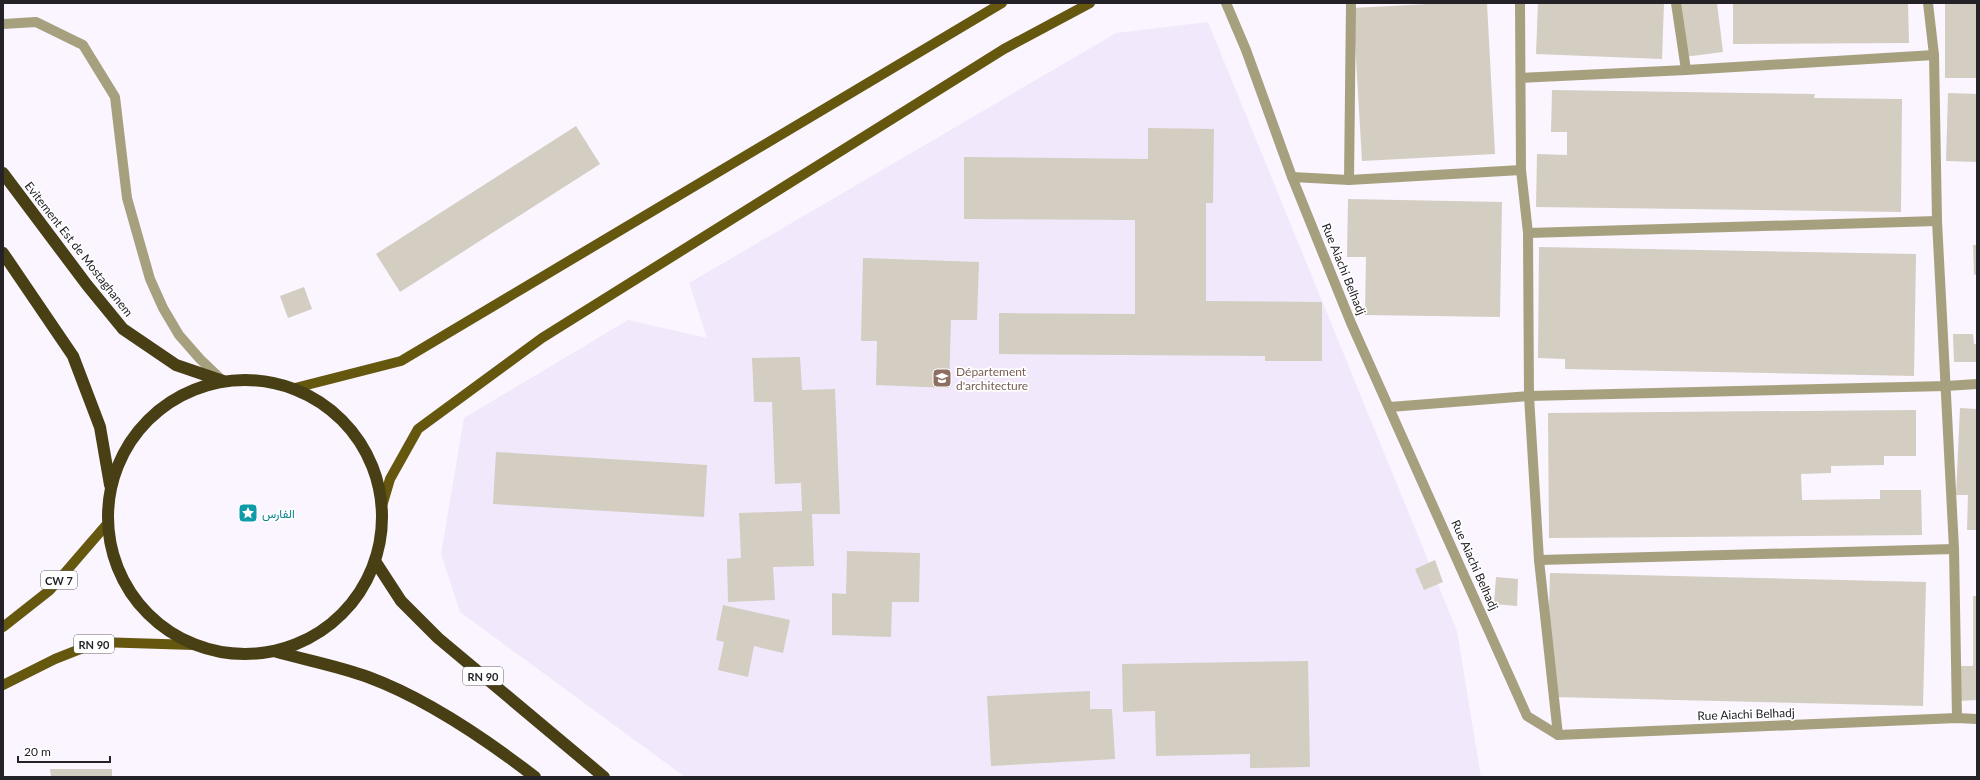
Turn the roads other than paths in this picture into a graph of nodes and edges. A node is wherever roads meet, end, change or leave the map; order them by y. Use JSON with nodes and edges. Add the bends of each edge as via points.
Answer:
{"nodes":[{"id":1,"x":1002,"y":3,"type":"edge"},
{"id":2,"x":1090,"y":3,"type":"edge"},
{"id":3,"x":1226,"y":3,"type":"edge"},
{"id":4,"x":1351,"y":3,"type":"edge"},
{"id":5,"x":1520,"y":3,"type":"edge"},
{"id":6,"x":1676,"y":3,"type":"edge"},
{"id":7,"x":1928,"y":3,"type":"edge"},
{"id":8,"x":3,"y":24,"type":"edge"},
{"id":9,"x":1934,"y":55,"type":"junction"},
{"id":10,"x":1686,"y":70,"type":"junction"},
{"id":11,"x":1521,"y":78,"type":"junction"},
{"id":12,"x":1521,"y":170,"type":"junction"},
{"id":13,"x":3,"y":174,"type":"edge"},
{"id":14,"x":1292,"y":177,"type":"junction"},
{"id":15,"x":1349,"y":180,"type":"junction"},
{"id":16,"x":1936,"y":221,"type":"junction"},
{"id":17,"x":1528,"y":233,"type":"junction"},
{"id":18,"x":3,"y":253,"type":"edge"},
{"id":19,"x":223,"y":381,"type":"junction"},
{"id":20,"x":1977,"y":384,"type":"edge"},
{"id":21,"x":1946,"y":386,"type":"junction"},
{"id":22,"x":295,"y":388,"type":"junction"},
{"id":23,"x":1529,"y":396,"type":"junction"},
{"id":24,"x":1390,"y":407,"type":"junction"},
{"id":25,"x":110,"y":485,"type":"junction"},
{"id":26,"x":382,"y":506,"type":"junction"},
{"id":27,"x":107,"y":524,"type":"junction"},
{"id":28,"x":1954,"y":549,"type":"junction"},
{"id":29,"x":1540,"y":560,"type":"junction"},
{"id":30,"x":375,"y":561,"type":"junction"},
{"id":31,"x":3,"y":628,"type":"edge"},
{"id":32,"x":194,"y":645,"type":"junction"},
{"id":33,"x":274,"y":651,"type":"junction"},
{"id":34,"x":3,"y":685,"type":"edge"},
{"id":35,"x":1957,"y":718,"type":"junction"},
{"id":36,"x":1977,"y":719,"type":"edge"},
{"id":37,"x":1558,"y":735,"type":"junction"},
{"id":38,"x":535,"y":777,"type":"edge"},
{"id":39,"x":604,"y":777,"type":"edge"}],
"edges":[{"from":1,"to":22,"type":"main road","via":[[400,361]]},
{"from":2,"to":26,"type":"main road","via":[[1004,49],[542,338],[418,429],[390,479]]},
{"from":3,"to":14,"type":"street","name":"Rue Aiachi Belhadj","via":[[1246,50]]},
{"from":4,"to":15,"type":"street"},
{"from":5,"to":11,"type":"street"},
{"from":6,"to":10,"type":"street"},
{"from":7,"to":9,"type":"street"},
{"from":8,"to":19,"type":"street","via":[[36,22],[83,45],[111,90],[115,97],[126,198],[150,279],[179,335]]},
{"from":9,"to":10,"type":"street"},
{"from":9,"to":16,"type":"street"},
{"from":10,"to":11,"type":"street"},
{"from":11,"to":12,"type":"street"},
{"from":12,"to":15,"type":"street"},
{"from":12,"to":17,"type":"street"},
{"from":13,"to":19,"type":"highway","name":"Evitement Est de Mostaghanem","via":[[87,286],[123,329],[176,365]]},
{"from":14,"to":15,"type":"street"},
{"from":14,"to":24,"type":"street","name":"Rue Aiachi Belhadj","via":[[1352,323]]},
{"from":16,"to":17,"type":"street"},
{"from":16,"to":21,"type":"street"},
{"from":17,"to":23,"type":"street"},
{"from":18,"to":25,"type":"highway","via":[[73,356],[100,427]]},
{"from":19,"to":22,"type":"highway","via":[[259,380]]},
{"from":19,"to":25,"type":"highway","via":[[184,393],[150,416],[126,447]]},
{"from":20,"to":21,"type":"street"},
{"from":21,"to":23,"type":"street"},
{"from":21,"to":28,"type":"street"},
{"from":22,"to":26,"type":"highway","via":[[328,407],[355,435],[374,468]]},
{"from":23,"to":24,"type":"street"},
{"from":23,"to":29,"type":"street"},
{"from":24,"to":37,"type":"street","name":"Rue Aiachi Belhadj","via":[[1527,716]]},
{"from":25,"to":27,"type":"highway"},
{"from":26,"to":30,"type":"highway","via":[[382,534]]},
{"from":27,"to":31,"type":"main road","number":"CW 7","via":[[50,590]]},
{"from":27,"to":32,"type":"highway","via":[[115,563],[133,597],[160,625]]},
{"from":28,"to":29,"type":"street"},
{"from":28,"to":35,"type":"street"},
{"from":29,"to":37,"type":"street"},
{"from":30,"to":33,"type":"highway","via":[[353,602],[318,634]]},
{"from":30,"to":39,"type":"highway","number":"RN 90","via":[[401,601],[438,638]]},
{"from":32,"to":33,"type":"highway","via":[[234,654]]},
{"from":32,"to":34,"type":"main road","number":"RN 90","via":[[98,642],[55,659]]},
{"from":33,"to":38,"type":"highway","via":[[368,676],[422,700]]},
{"from":35,"to":36,"type":"street","name":"Rue Aiachi Belhadj"},
{"from":35,"to":37,"type":"street","name":"Rue Aiachi Belhadj"}]}
